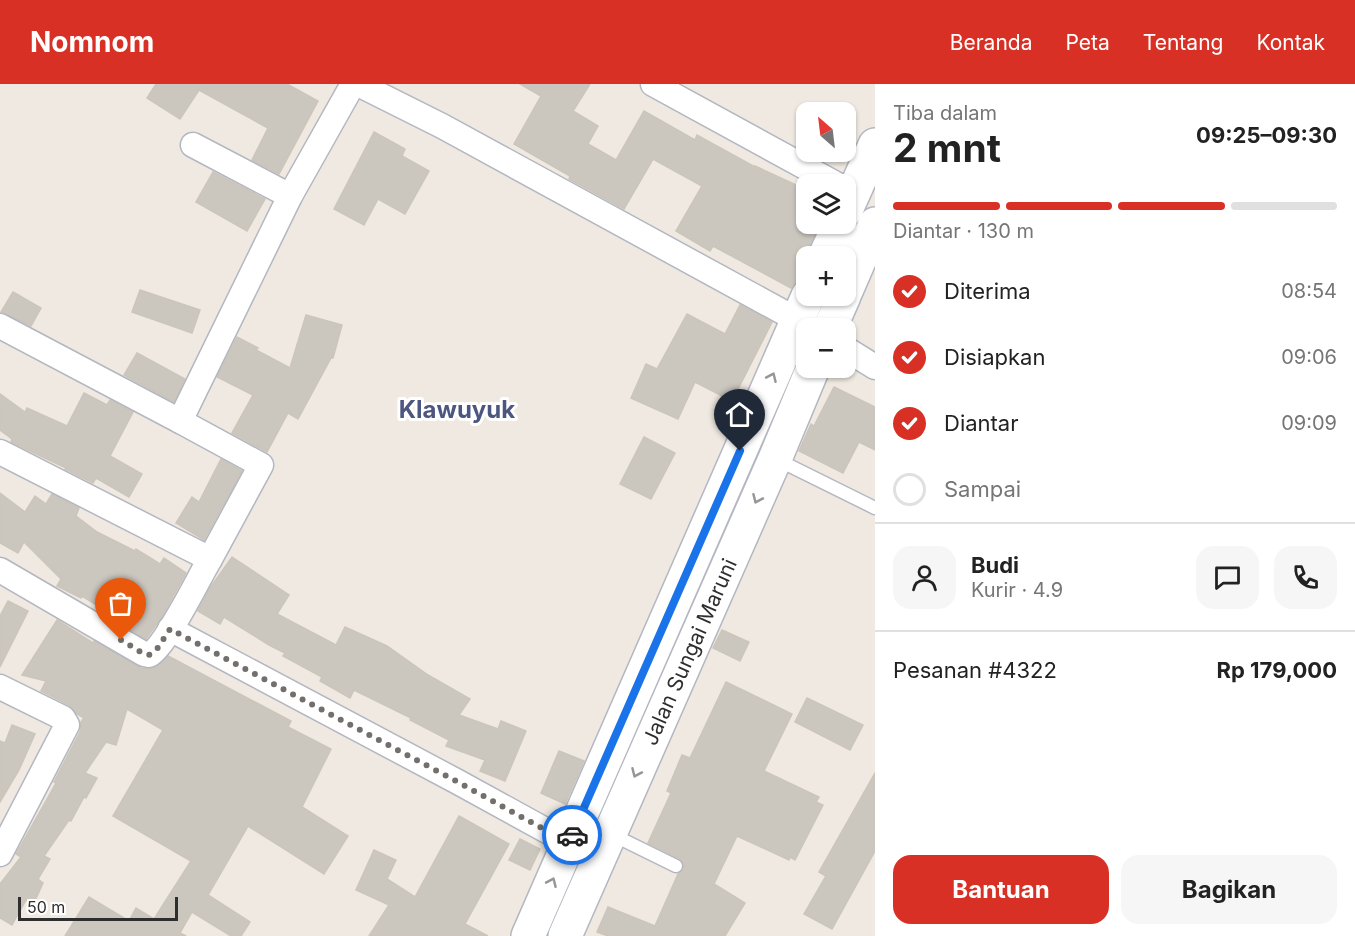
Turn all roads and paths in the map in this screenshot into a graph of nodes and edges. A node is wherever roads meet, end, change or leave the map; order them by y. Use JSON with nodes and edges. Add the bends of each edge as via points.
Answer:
{"nodes":[{"id":1,"x":353,"y":84,"type":"edge"},
{"id":2,"x":358,"y":84,"type":"edge"},
{"id":3,"x":653,"y":84,"type":"edge"},
{"id":4,"x":193,"y":145,"type":"dead end"},
{"id":5,"x":875,"y":145,"type":"edge"},
{"id":6,"x":810,"y":174,"type":"edge"},
{"id":7,"x":856,"y":176,"type":"edge"},
{"id":8,"x":290,"y":196,"type":"junction"},
{"id":9,"x":875,"y":224,"type":"edge"},
{"id":10,"x":856,"y":268,"type":"edge"},
{"id":11,"x":805,"y":315,"type":"edge"},
{"id":12,"x":0,"y":326,"type":"edge"},
{"id":13,"x":856,"y":355,"type":"edge"},
{"id":14,"x":875,"y":367,"type":"edge"},
{"id":15,"x":809,"y":378,"type":"edge"},
{"id":16,"x":180,"y":421,"type":"junction"},
{"id":17,"x":0,"y":452,"type":"edge"},
{"id":18,"x":775,"y":459,"type":"junction"},
{"id":19,"x":875,"y":508,"type":"edge"},
{"id":20,"x":210,"y":559,"type":"junction"},
{"id":21,"x":0,"y":570,"type":"edge"},
{"id":22,"x":170,"y":629,"type":"junction"},
{"id":23,"x":0,"y":687,"type":"edge"},
{"id":24,"x":610,"y":833,"type":"junction"},
{"id":25,"x":569,"y":843,"type":"junction"},
{"id":26,"x":0,"y":854,"type":"edge"},
{"id":27,"x":676,"y":866,"type":"dead end"},
{"id":28,"x":528,"y":936,"type":"edge"},
{"id":29,"x":564,"y":936,"type":"edge"}],
"edges":[{"from":1,"to":8,"type":"street"},
{"from":2,"to":11,"type":"street"},
{"from":3,"to":6,"type":"street"},
{"from":4,"to":8,"type":"street"},
{"from":5,"to":7,"type":"main road"},
{"from":8,"to":16,"type":"street"},
{"from":9,"to":10,"type":"main road"},
{"from":25,"to":11,"type":"main road","name":"Jalan Sungai Maruni","one_way":true},
{"from":12,"to":16,"type":"street"},
{"from":13,"to":14,"type":"street"},
{"from":15,"to":18,"type":"main road","name":"Jalan Sungai Maruni"},
{"from":16,"to":20,"type":"street","via":[[261,465]]},
{"from":17,"to":20,"type":"street"},
{"from":18,"to":19,"type":"lane"},
{"from":18,"to":24,"type":"main road","name":"Jalan Sungai Maruni","one_way":true},
{"from":20,"to":22,"type":"street"},
{"from":21,"to":22,"type":"street","via":[[144,654],[155,652]]},
{"from":22,"to":25,"type":"street"},
{"from":23,"to":26,"type":"street","via":[[63,718],[67,725]]},
{"from":24,"to":27,"type":"lane"},
{"from":24,"to":29,"type":"main road","name":"Jalan Sungai Maruni"},
{"from":28,"to":25,"type":"main road","name":"Jalan Sungai Maruni","one_way":true}]}
